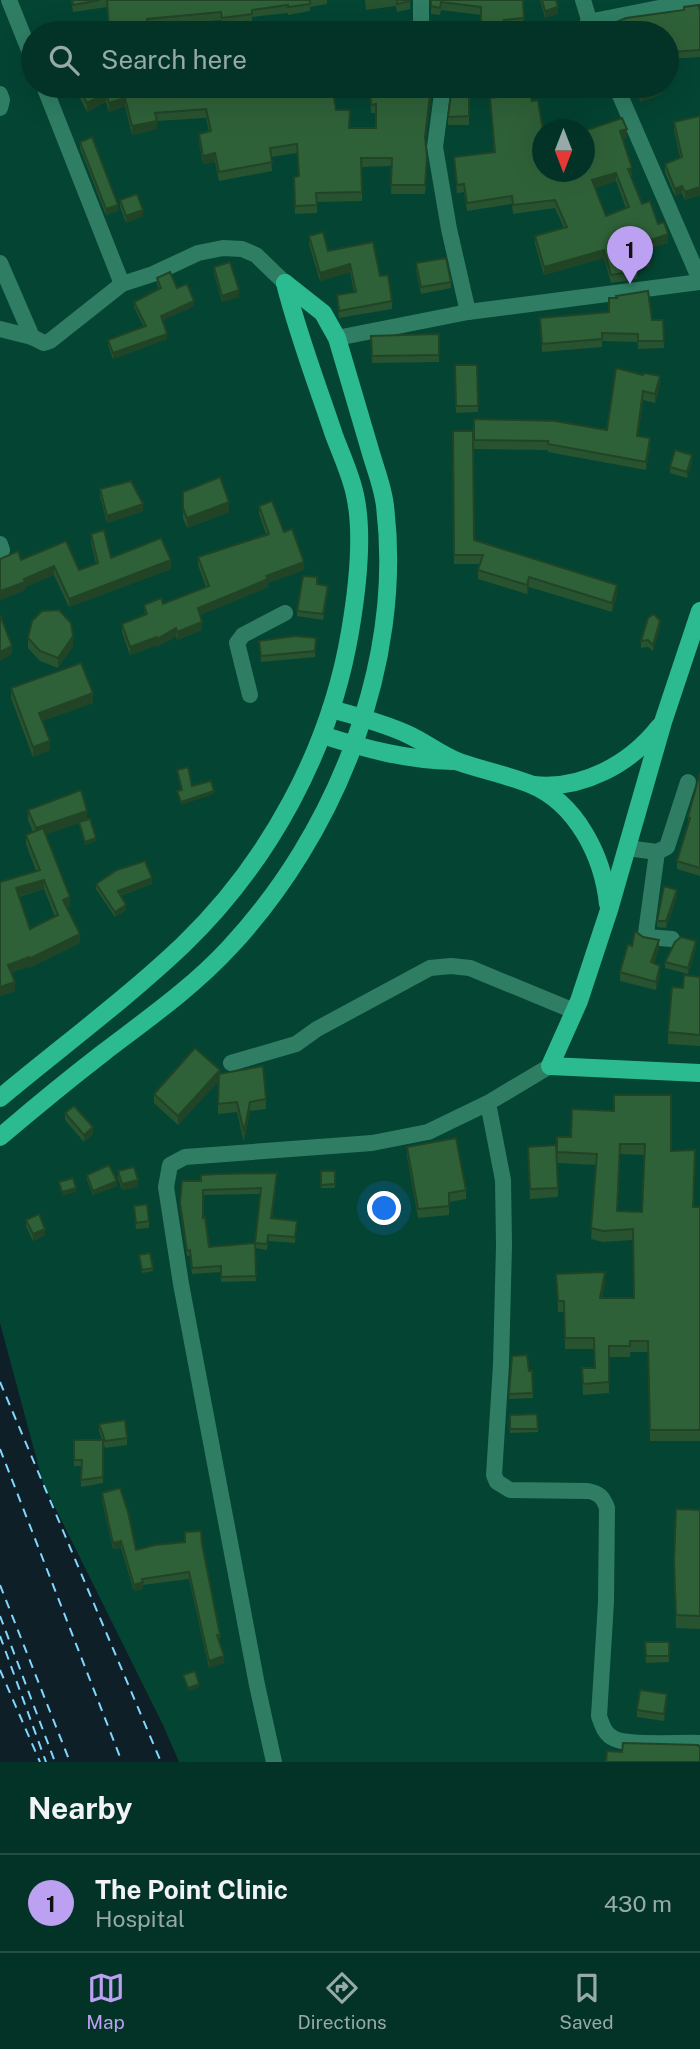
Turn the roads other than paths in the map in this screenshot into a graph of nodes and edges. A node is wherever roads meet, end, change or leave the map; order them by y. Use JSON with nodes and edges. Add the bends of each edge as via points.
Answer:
{"nodes":[{"id":1,"x":9,"y":0,"type":"edge"},
{"id":2,"x":421,"y":0,"type":"edge"},
{"id":3,"x":583,"y":0,"type":"edge"},
{"id":4,"x":700,"y":0,"type":"edge"},
{"id":5,"x":421,"y":21,"type":"edge"},
{"id":6,"x":588,"y":21,"type":"edge"},
{"id":7,"x":618,"y":21,"type":"edge"},
{"id":8,"x":21,"y":30,"type":"edge"},
{"id":9,"x":0,"y":94,"type":"edge"},
{"id":10,"x":49,"y":98,"type":"edge"},
{"id":11,"x":441,"y":98,"type":"edge"},
{"id":12,"x":620,"y":98,"type":"edge"},
{"id":13,"x":0,"y":108,"type":"edge"},
{"id":14,"x":0,"y":263,"type":"edge"},
{"id":15,"x":700,"y":281,"type":"edge"},
{"id":16,"x":285,"y":283,"type":"junction"},
{"id":17,"x":122,"y":284,"type":"junction"},
{"id":18,"x":468,"y":312,"type":"junction"},
{"id":19,"x":0,"y":329,"type":"edge"},
{"id":20,"x":32,"y":337,"type":"junction"},
{"id":21,"x":337,"y":338,"type":"junction"},
{"id":22,"x":0,"y":544,"type":"edge"},
{"id":23,"x":0,"y":555,"type":"edge"},
{"id":24,"x":700,"y":611,"type":"edge"},
{"id":25,"x":285,"y":613,"type":"dead end"},
{"id":26,"x":250,"y":695,"type":"dead end"},
{"id":27,"x":331,"y":709,"type":"junction"},
{"id":28,"x":362,"y":718,"type":"junction"},
{"id":29,"x":663,"y":722,"type":"junction"},
{"id":30,"x":322,"y":735,"type":"junction"},
{"id":31,"x":352,"y":745,"type":"junction"},
{"id":32,"x":456,"y":761,"type":"junction"},
{"id":33,"x":688,"y":782,"type":"dead end"},
{"id":34,"x":531,"y":785,"type":"junction"},
{"id":35,"x":627,"y":848,"type":"junction"},
{"id":36,"x":657,"y":852,"type":"junction"},
{"id":37,"x":609,"y":910,"type":"junction"},
{"id":38,"x":672,"y":939,"type":"dead end"},
{"id":39,"x":574,"y":1011,"type":"junction"},
{"id":40,"x":231,"y":1063,"type":"dead end"},
{"id":41,"x":550,"y":1066,"type":"junction"},
{"id":42,"x":700,"y":1073,"type":"edge"},
{"id":43,"x":0,"y":1098,"type":"edge"},
{"id":44,"x":488,"y":1103,"type":"junction"},
{"id":45,"x":0,"y":1137,"type":"edge"},
{"id":46,"x":700,"y":1743,"type":"edge"},
{"id":47,"x":274,"y":1762,"type":"edge"}],
"edges":[{"from":1,"to":8,"type":"street"},
{"from":2,"to":5,"type":"street"},
{"from":3,"to":6,"type":"street"},
{"from":4,"to":7,"type":"street"},
{"from":9,"to":13,"type":"street"},
{"from":10,"to":17,"type":"street"},
{"from":11,"to":18,"type":"street","via":[[435,147]]},
{"from":12,"to":15,"type":"street"},
{"from":14,"to":20,"type":"street"},
{"from":15,"to":18,"type":"street"},
{"from":16,"to":17,"type":"street","via":[[256,255],[223,247]]},
{"from":16,"to":21,"type":"main road","via":[[323,313]]},
{"from":16,"to":27,"type":"main road","via":[[295,324],[356,495],[356,597]]},
{"from":17,"to":20,"type":"street","via":[[50,341]]},
{"from":18,"to":21,"type":"street"},
{"from":19,"to":20,"type":"street"},
{"from":21,"to":28,"type":"main road","via":[[385,504],[385,610]]},
{"from":22,"to":23,"type":"street"},
{"from":24,"to":29,"type":"main road"},
{"from":25,"to":26,"type":"street","via":[[243,635],[237,643]]},
{"from":27,"to":28,"type":"main road"},
{"from":27,"to":30,"type":"main road"},
{"from":28,"to":31,"type":"main road"},
{"from":28,"to":32,"type":"main road","via":[[407,734]]},
{"from":29,"to":34,"type":"main road","via":[[649,740],[614,767],[570,783]]},
{"from":29,"to":35,"type":"main road"},
{"from":30,"to":31,"type":"main road"},
{"from":30,"to":43,"type":"main road","via":[[259,857],[224,901],[133,990]]},
{"from":31,"to":32,"type":"main road","via":[[410,759]]},
{"from":31,"to":45,"type":"main road","via":[[312,838],[272,898],[228,949],[173,999]]},
{"from":32,"to":34,"type":"main road"},
{"from":33,"to":36,"type":"street","via":[[667,847]]},
{"from":34,"to":37,"type":"main road","via":[[563,807],[590,844],[606,885]]},
{"from":35,"to":36,"type":"street"},
{"from":35,"to":37,"type":"main road"},
{"from":36,"to":38,"type":"street","via":[[646,933]]},
{"from":37,"to":39,"type":"main road"},
{"from":39,"to":40,"type":"street","via":[[470,968],[430,968],[296,1044]]},
{"from":39,"to":41,"type":"main road"},
{"from":41,"to":42,"type":"main road"},
{"from":41,"to":44,"type":"street"},
{"from":44,"to":46,"type":"street","via":[[503,1180],[501,1365],[494,1475],[510,1490],[588,1491],[604,1499],[606,1602],[599,1716],[604,1729],[614,1739]]},
{"from":44,"to":47,"type":"street","via":[[429,1132],[395,1139],[185,1157],[170,1164],[166,1187],[181,1284]]}]}
